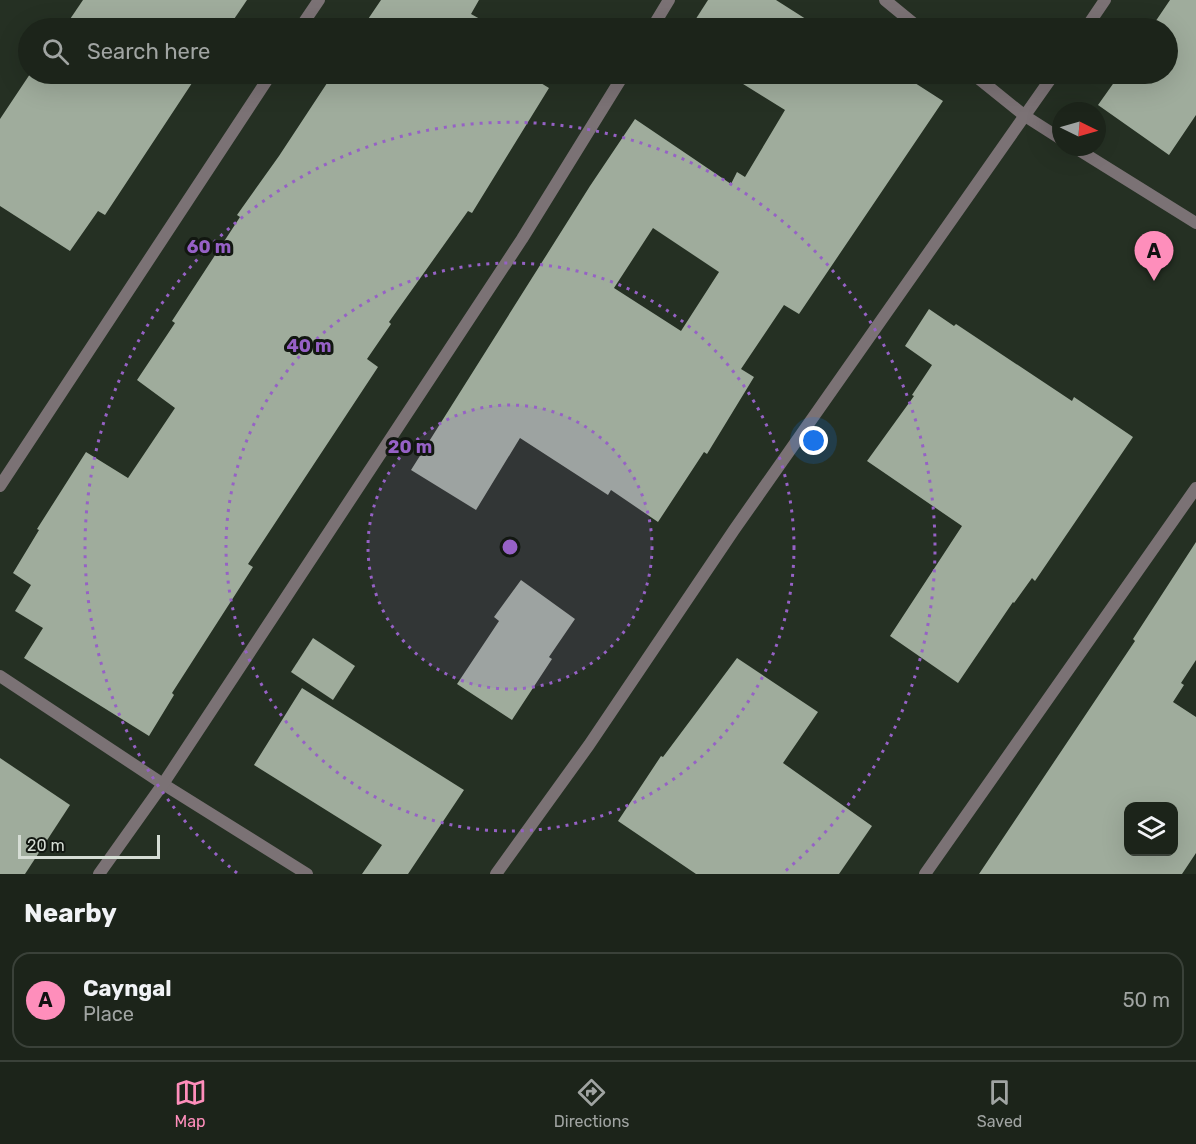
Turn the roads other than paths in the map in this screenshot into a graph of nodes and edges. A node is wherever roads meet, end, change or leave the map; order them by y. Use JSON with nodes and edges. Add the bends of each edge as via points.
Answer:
{"nodes":[{"id":1,"x":319,"y":0,"type":"edge"},
{"id":2,"x":669,"y":0,"type":"edge"},
{"id":3,"x":885,"y":0,"type":"edge"},
{"id":4,"x":1105,"y":0,"type":"edge"},
{"id":5,"x":307,"y":18,"type":"edge"},
{"id":6,"x":658,"y":18,"type":"edge"},
{"id":7,"x":907,"y":18,"type":"edge"},
{"id":8,"x":1093,"y":18,"type":"edge"},
{"id":9,"x":264,"y":84,"type":"edge"},
{"id":10,"x":618,"y":84,"type":"edge"},
{"id":11,"x":985,"y":84,"type":"edge"},
{"id":12,"x":1047,"y":84,"type":"edge"},
{"id":13,"x":1025,"y":116,"type":"junction"},
{"id":14,"x":1052,"y":133,"type":"edge"},
{"id":15,"x":1088,"y":156,"type":"edge"},
{"id":16,"x":1196,"y":223,"type":"edge"},
{"id":17,"x":0,"y":486,"type":"edge"},
{"id":18,"x":1196,"y":488,"type":"edge"},
{"id":19,"x":0,"y":676,"type":"edge"},
{"id":20,"x":164,"y":784,"type":"junction"},
{"id":21,"x":99,"y":874,"type":"edge"},
{"id":22,"x":307,"y":874,"type":"edge"},
{"id":23,"x":496,"y":874,"type":"edge"},
{"id":24,"x":925,"y":874,"type":"edge"}],
"edges":[{"from":1,"to":5,"type":"street"},
{"from":2,"to":6,"type":"street"},
{"from":3,"to":7,"type":"street"},
{"from":4,"to":8,"type":"street"},
{"from":9,"to":17,"type":"street"},
{"from":10,"to":20,"type":"street","via":[[522,238]]},
{"from":11,"to":13,"type":"street"},
{"from":12,"to":13,"type":"street"},
{"from":13,"to":14,"type":"street"},
{"from":13,"to":23,"type":"street"},
{"from":15,"to":16,"type":"street"},
{"from":18,"to":24,"type":"street"},
{"from":19,"to":20,"type":"street"},
{"from":20,"to":21,"type":"street"},
{"from":20,"to":22,"type":"street"}]}
